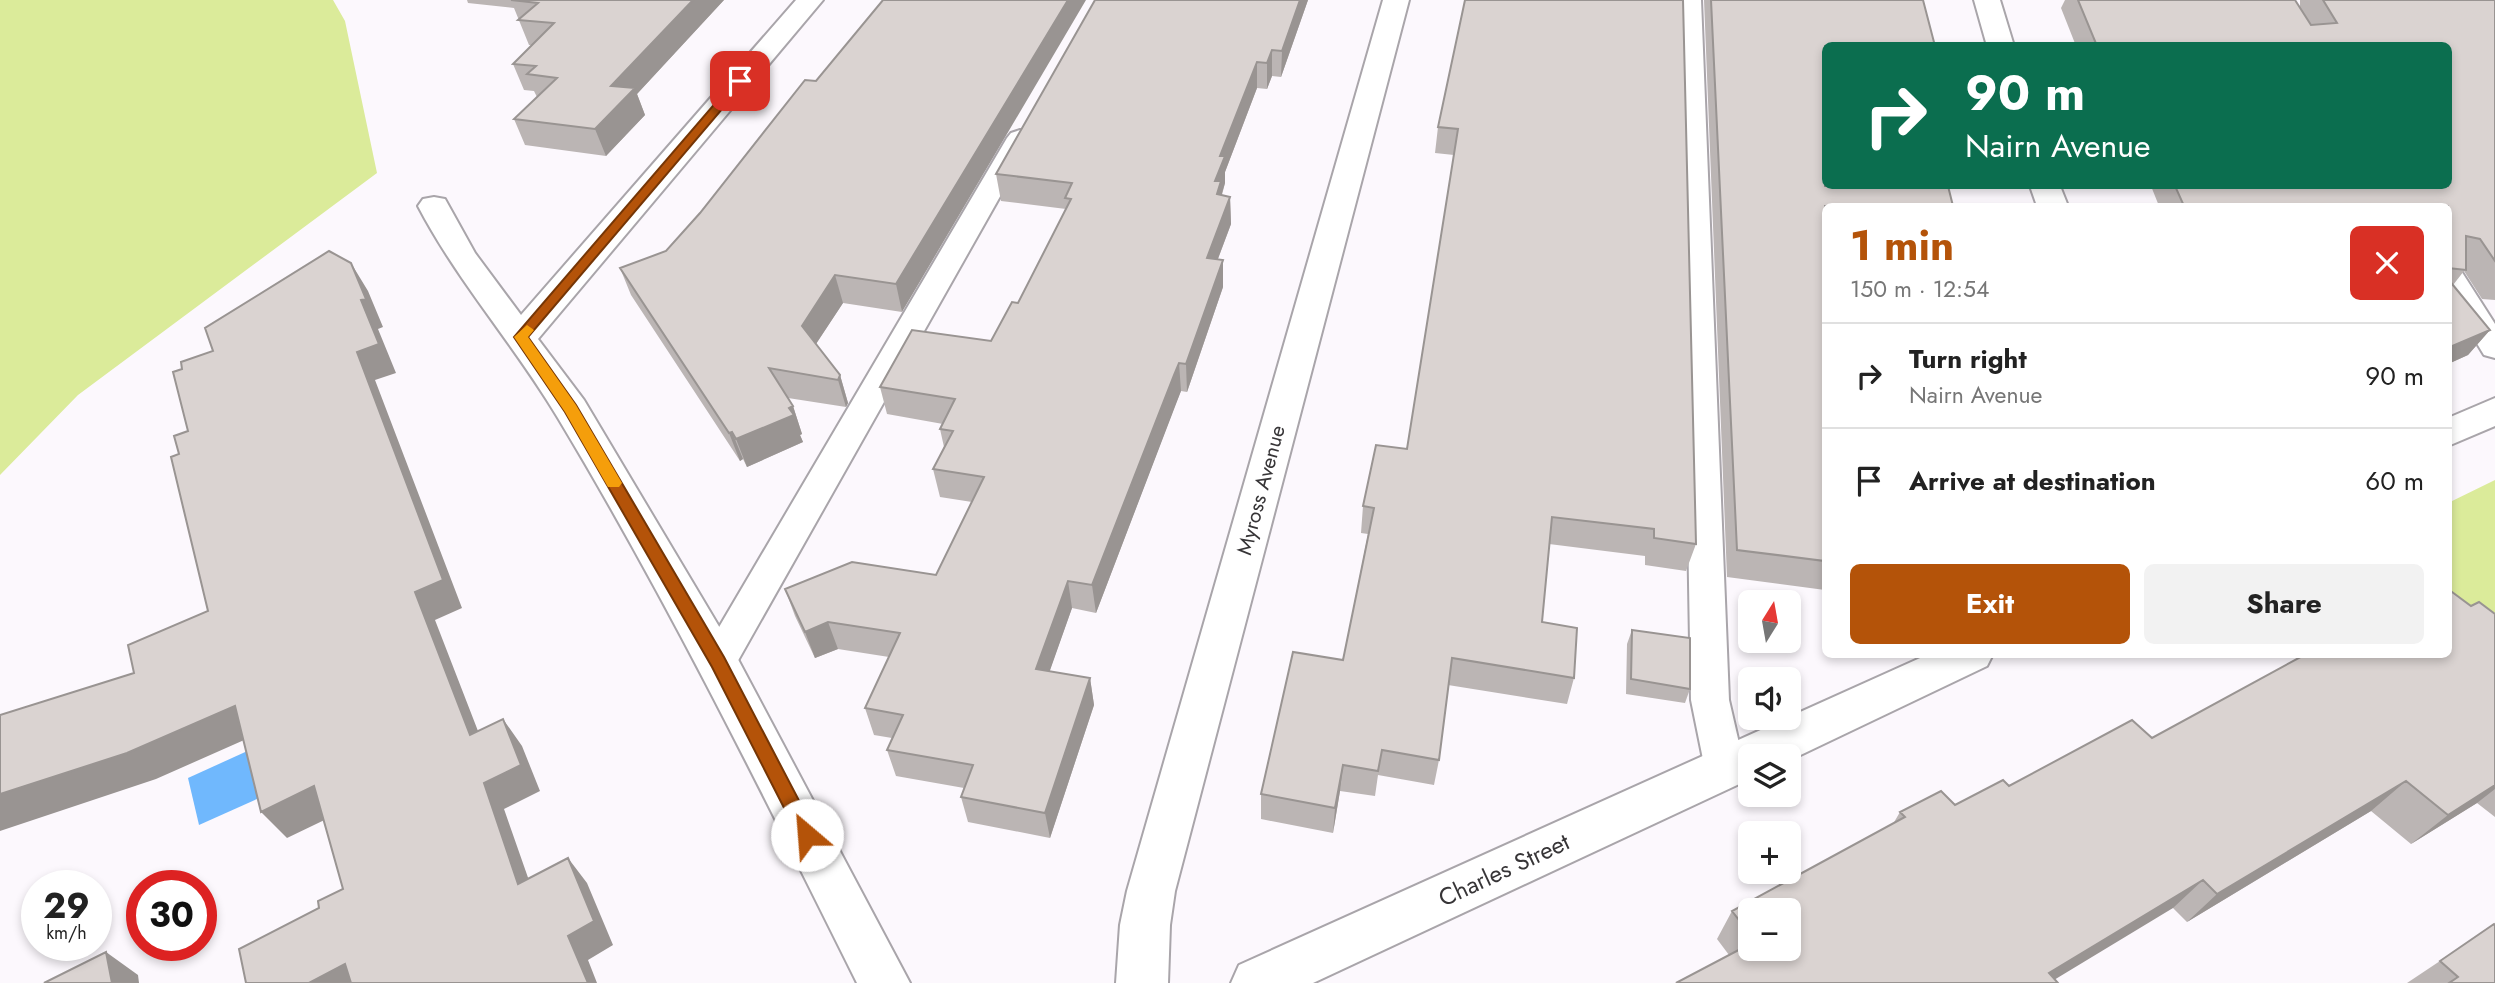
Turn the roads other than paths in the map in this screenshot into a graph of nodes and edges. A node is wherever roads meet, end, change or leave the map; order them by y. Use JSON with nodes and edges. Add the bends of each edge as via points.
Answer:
{"nodes":[{"id":1,"x":810,"y":0,"type":"edge"},
{"id":2,"x":1396,"y":0,"type":"edge"},
{"id":3,"x":1690,"y":0,"type":"edge"},
{"id":4,"x":1987,"y":0,"type":"edge"},
{"id":5,"x":2000,"y":42,"type":"edge"},
{"id":6,"x":1037,"y":108,"type":"edge"},
{"id":7,"x":434,"y":206,"type":"dead end"},
{"id":8,"x":2452,"y":278,"type":"edge"},
{"id":9,"x":521,"y":337,"type":"junction"},
{"id":10,"x":2495,"y":348,"type":"edge"},
{"id":11,"x":2495,"y":411,"type":"edge"},
{"id":12,"x":2452,"y":431,"type":"edge"},
{"id":13,"x":1963,"y":658,"type":"edge"},
{"id":14,"x":718,"y":662,"type":"junction"},
{"id":15,"x":1779,"y":744,"type":"edge"},
{"id":16,"x":1738,"y":752,"type":"edge"},
{"id":17,"x":1738,"y":763,"type":"edge"},
{"id":18,"x":884,"y":983,"type":"edge"},
{"id":19,"x":1142,"y":983,"type":"edge"},
{"id":20,"x":1257,"y":983,"type":"edge"}],
"edges":[{"from":1,"to":9,"type":"street"},
{"from":2,"to":19,"type":"street","name":"Myross Avenue","via":[[1154,880],[1145,925]]},
{"from":3,"to":16,"type":"lane","via":[[1710,700]]},
{"from":4,"to":5,"type":"street"},
{"from":6,"to":14,"type":"lane"},
{"from":7,"to":9,"type":"street","via":[[460,255]]},
{"from":8,"to":10,"type":"lane"},
{"from":9,"to":14,"type":"street","via":[[571,409]]},
{"from":11,"to":12,"type":"street"},
{"from":13,"to":15,"type":"street","name":"Charles Street"},
{"from":14,"to":18,"type":"street"},
{"from":17,"to":20,"type":"street","name":"Charles Street"}]}
